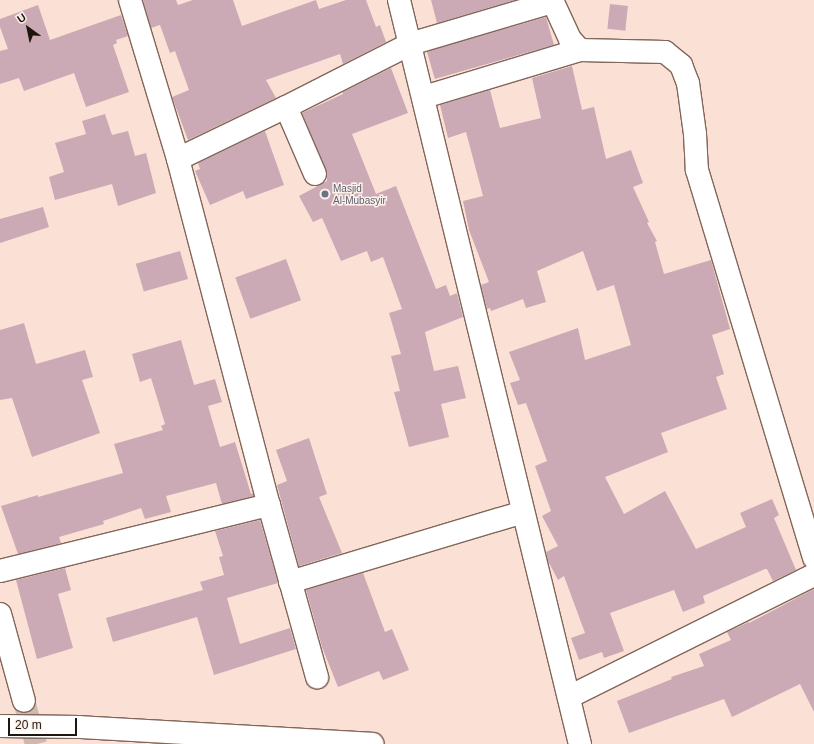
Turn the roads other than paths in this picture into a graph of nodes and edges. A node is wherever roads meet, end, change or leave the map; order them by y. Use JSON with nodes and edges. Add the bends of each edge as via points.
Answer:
{"nodes":[{"id":1,"x":130,"y":0,"type":"edge"},
{"id":2,"x":399,"y":0,"type":"edge"},
{"id":3,"x":552,"y":1,"type":"edge"},
{"id":4,"x":410,"y":44,"type":"junction"},
{"id":5,"x":580,"y":50,"type":"junction"},
{"id":6,"x":424,"y":97,"type":"junction"},
{"id":7,"x":286,"y":107,"type":"junction"},
{"id":8,"x":178,"y":159,"type":"junction"},
{"id":9,"x":314,"y":174,"type":"dead end"},
{"id":10,"x":269,"y":505,"type":"junction"},
{"id":11,"x":523,"y":512,"type":"junction"},
{"id":12,"x":814,"y":558,"type":"edge"},
{"id":13,"x":0,"y":571,"type":"edge"},
{"id":14,"x":814,"y":575,"type":"edge"},
{"id":15,"x":290,"y":582,"type":"junction"},
{"id":16,"x":0,"y":614,"type":"edge"},
{"id":17,"x":317,"y":677,"type":"dead end"},
{"id":18,"x":569,"y":697,"type":"junction"},
{"id":19,"x":24,"y":701,"type":"tunnel mouth"},
{"id":20,"x":0,"y":726,"type":"edge"},
{"id":21,"x":373,"y":744,"type":"edge"},
{"id":22,"x":580,"y":744,"type":"edge"}],
"edges":[{"from":1,"to":8,"type":"main road"},
{"from":2,"to":4,"type":"main road"},
{"from":3,"to":4,"type":"main road"},
{"from":3,"to":5,"type":"main road","via":[[570,39]]},
{"from":4,"to":6,"type":"main road"},
{"from":4,"to":7,"type":"main road"},
{"from":5,"to":6,"type":"main road"},
{"from":5,"to":12,"type":"main road","via":[[665,52],[681,65],[688,83],[695,134],[696,170]]},
{"from":6,"to":11,"type":"main road"},
{"from":7,"to":8,"type":"main road"},
{"from":7,"to":9,"type":"main road"},
{"from":8,"to":10,"type":"main road"},
{"from":10,"to":13,"type":"main road"},
{"from":10,"to":15,"type":"main road"},
{"from":11,"to":15,"type":"main road"},
{"from":11,"to":18,"type":"main road"},
{"from":14,"to":18,"type":"main road"},
{"from":15,"to":17,"type":"main road"},
{"from":16,"to":19,"type":"main road"},
{"from":18,"to":22,"type":"main road"},
{"from":20,"to":21,"type":"main road","via":[[79,727]]}]}
